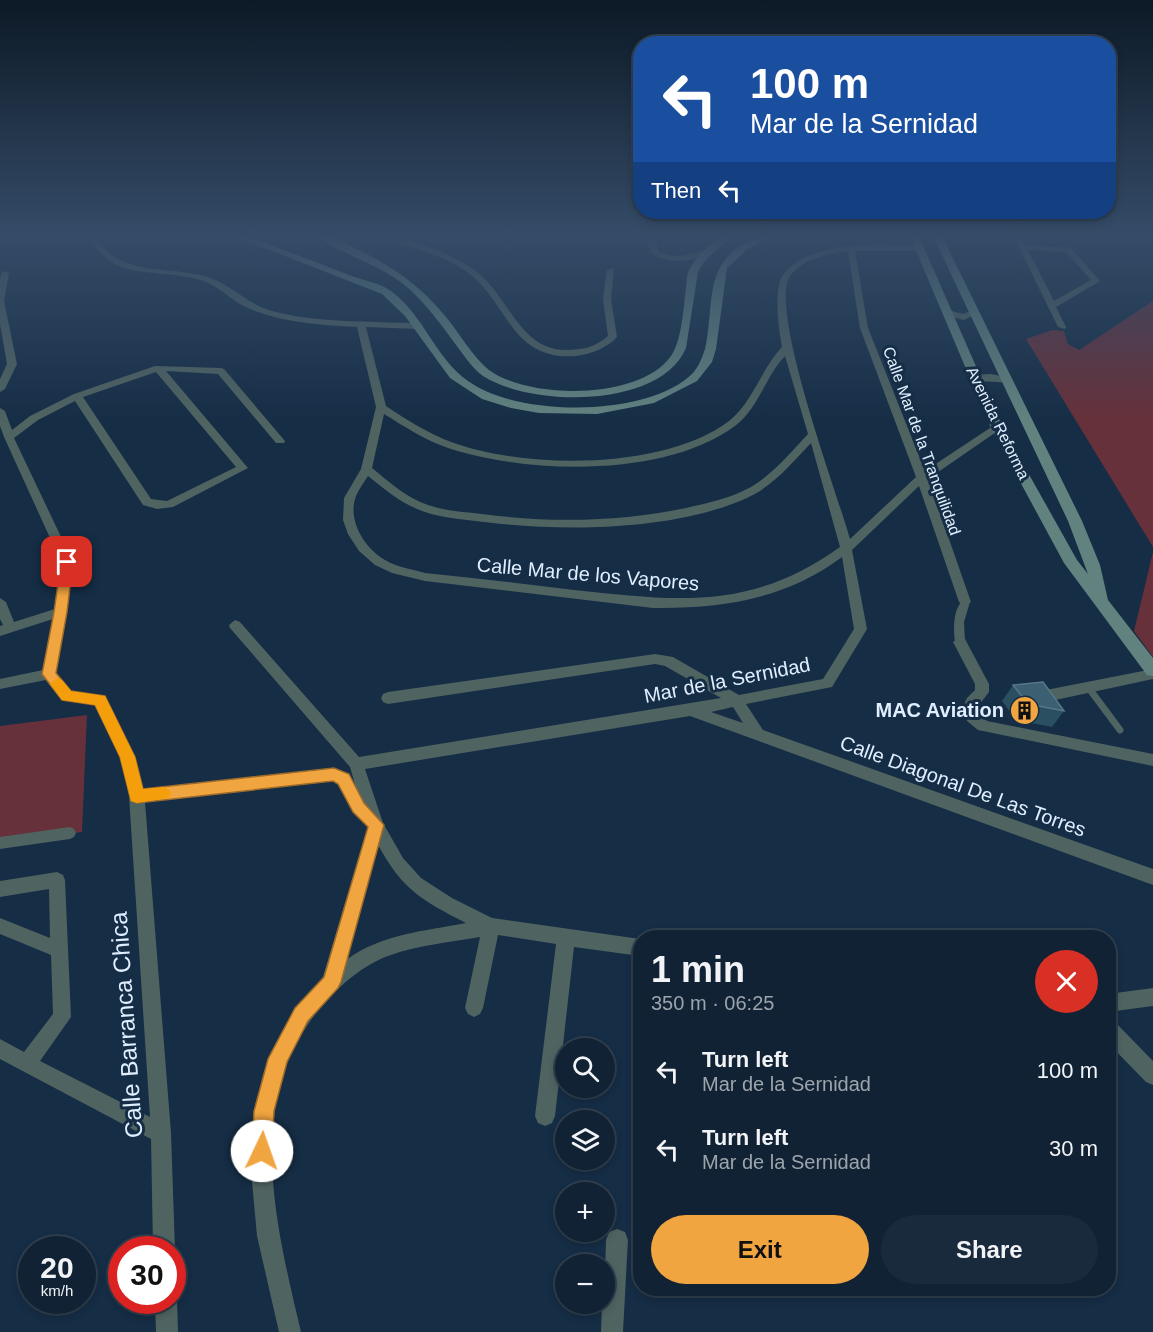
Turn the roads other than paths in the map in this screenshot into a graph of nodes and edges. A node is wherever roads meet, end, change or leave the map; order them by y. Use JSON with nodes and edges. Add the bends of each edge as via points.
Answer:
{"nodes":[{"id":1,"x":1,"y":296,"type":"edge"},
{"id":2,"x":235,"y":296,"type":"edge"},
{"id":3,"x":391,"y":296,"type":"edge"},
{"id":4,"x":421,"y":296,"type":"edge"},
{"id":5,"x":496,"y":296,"type":"edge"},
{"id":6,"x":607,"y":296,"type":"edge"},
{"id":7,"x":689,"y":296,"type":"edge"},
{"id":8,"x":719,"y":296,"type":"edge"},
{"id":9,"x":783,"y":296,"type":"edge"},
{"id":10,"x":859,"y":296,"type":"edge"},
{"id":11,"x":940,"y":296,"type":"edge"},
{"id":12,"x":966,"y":296,"type":"edge"},
{"id":13,"x":1046,"y":296,"type":"edge"},
{"id":14,"x":1069,"y":296,"type":"edge"},
{"id":15,"x":1051,"y":306,"type":"junction"},
{"id":16,"x":948,"y":313,"type":"junction"},
{"id":17,"x":974,"y":313,"type":"junction"},
{"id":18,"x":361,"y":325,"type":"junction"},
{"id":19,"x":418,"y":326,"type":"junction"},
{"id":20,"x":1062,"y":327,"type":"dead end"},
{"id":21,"x":787,"y":348,"type":"junction"},
{"id":22,"x":158,"y":368,"type":"junction"},
{"id":23,"x":974,"y":378,"type":"junction"},
{"id":24,"x":1007,"y":380,"type":"junction"},
{"id":25,"x":0,"y":389,"type":"edge"},
{"id":26,"x":77,"y":396,"type":"junction"},
{"id":27,"x":381,"y":407,"type":"junction"},
{"id":28,"x":0,"y":411,"type":"edge"},
{"id":29,"x":997,"y":428,"type":"junction"},
{"id":30,"x":813,"y":435,"type":"junction"},
{"id":31,"x":9,"y":437,"type":"junction"},
{"id":32,"x":280,"y":441,"type":"dead end"},
{"id":33,"x":366,"y":469,"type":"junction"},
{"id":34,"x":922,"y":478,"type":"junction"},
{"id":35,"x":846,"y":548,"type":"junction"},
{"id":36,"x":0,"y":602,"type":"edge"},
{"id":37,"x":965,"y":602,"type":"joint"},
{"id":38,"x":1101,"y":603,"type":"junction"},
{"id":39,"x":61,"y":612,"type":"junction"},
{"id":40,"x":235,"y":625,"type":"dead end"},
{"id":41,"x":5,"y":629,"type":"edge"},
{"id":42,"x":960,"y":642,"type":"joint"},
{"id":43,"x":1153,"y":672,"type":"edge"},
{"id":44,"x":49,"y":674,"type":"junction"},
{"id":45,"x":0,"y":684,"type":"edge"},
{"id":46,"x":1088,"y":687,"type":"junction"},
{"id":47,"x":1046,"y":696,"type":"edge"},
{"id":48,"x":388,"y":698,"type":"dead end"},
{"id":49,"x":736,"y":700,"type":"junction"},
{"id":50,"x":690,"y":710,"type":"junction"},
{"id":51,"x":1120,"y":730,"type":"dead end"},
{"id":52,"x":758,"y":734,"type":"junction"},
{"id":53,"x":1153,"y":760,"type":"edge"},
{"id":54,"x":356,"y":764,"type":"junction"},
{"id":55,"x":137,"y":796,"type":"junction"},
{"id":56,"x":376,"y":825,"type":"junction"},
{"id":57,"x":70,"y":832,"type":"dead end"},
{"id":58,"x":0,"y":843,"type":"edge"},
{"id":59,"x":1153,"y":878,"type":"edge"},
{"id":60,"x":0,"y":889,"type":"edge"},
{"id":61,"x":0,"y":926,"type":"edge"},
{"id":62,"x":491,"y":926,"type":"junction"},
{"id":63,"x":566,"y":937,"type":"junction"},
{"id":64,"x":633,"y":947,"type":"edge"},
{"id":65,"x":60,"y":950,"type":"junction"},
{"id":66,"x":332,"y":982,"type":"junction"},
{"id":67,"x":1153,"y":997,"type":"edge"},
{"id":68,"x":1116,"y":1002,"type":"edge"},
{"id":69,"x":474,"y":1008,"type":"dead end"},
{"id":70,"x":1116,"y":1037,"type":"edge"},
{"id":71,"x":0,"y":1048,"type":"edge"},
{"id":72,"x":26,"y":1064,"type":"junction"},
{"id":73,"x":1153,"y":1075,"type":"edge"},
{"id":74,"x":545,"y":1116,"type":"dead end"},
{"id":75,"x":161,"y":1133,"type":"junction"},
{"id":76,"x":164,"y":1236,"type":"edge"},
{"id":77,"x":617,"y":1240,"type":"dead end"},
{"id":78,"x":166,"y":1314,"type":"edge"},
{"id":79,"x":167,"y":1332,"type":"edge"},
{"id":80,"x":290,"y":1332,"type":"edge"},
{"id":81,"x":612,"y":1332,"type":"edge"}],
"edges":[{"from":1,"to":25,"type":"street","via":[[12,364]]},
{"from":2,"to":18,"type":"street","via":[[251,306],[284,316]]},
{"from":3,"to":19,"type":"main road"},
{"from":4,"to":7,"type":"main road","via":[[489,375],[519,387],[555,394],[604,392],[646,382],[671,365],[681,345]]},
{"from":5,"to":6,"type":"street","via":[[525,338],[547,352],[573,353],[602,346],[613,337]]},
{"from":8,"to":19,"type":"main road","via":[[712,349],[698,375],[646,402],[617,409],[556,411],[499,400],[466,386],[453,375]]},
{"from":9,"to":21,"type":"street","name":"Mar de la Sernidad"},
{"from":10,"to":34,"type":"street","name":"Calle Mar de la Tranquilidad","via":[[864,328]]},
{"from":11,"to":16,"type":"main road","name":"Avenida Reforma"},
{"from":12,"to":17,"type":"main road","name":"Avenida Reforma"},
{"from":13,"to":15,"type":"street"},
{"from":14,"to":15,"type":"street"},
{"from":15,"to":20,"type":"street"},
{"from":16,"to":17,"type":"street","via":[[964,317]]},
{"from":16,"to":23,"type":"main road","name":"Avenida Reforma"},
{"from":17,"to":24,"type":"main road","name":"Avenida Reforma"},
{"from":18,"to":19,"type":"street"},
{"from":18,"to":27,"type":"street","name":"Calle Mar de los Vapores"},
{"from":21,"to":27,"type":"street","via":[[779,354],[753,402],[733,423],[701,443],[633,458],[572,463],[496,458],[451,445],[413,428]]},
{"from":21,"to":30,"type":"street","name":"Mar de la Sernidad"},
{"from":22,"to":26,"type":"street"},
{"from":22,"to":26,"type":"street","via":[[243,468],[169,504],[147,502]]},
{"from":22,"to":32,"type":"street","via":[[221,371]]},
{"from":23,"to":24,"type":"street","via":[[991,376]]},
{"from":23,"to":29,"type":"main road","name":"Avenida Reforma"},
{"from":24,"to":38,"type":"main road","name":"Avenida Reforma","via":[[1076,521],[1094,565]]},
{"from":26,"to":31,"type":"street","via":[[34,418]]},
{"from":27,"to":33,"type":"street","name":"Calle Mar de los Vapores"},
{"from":28,"to":31,"type":"street"},
{"from":29,"to":34,"type":"street","name":"Calle Mar de los Vapores"},
{"from":29,"to":38,"type":"main road","name":"Avenida Reforma","via":[[1071,563]]},
{"from":30,"to":33,"type":"street","via":[[766,482],[745,494],[671,515],[583,525],[547,525],[441,512],[405,499]]},
{"from":30,"to":35,"type":"street","name":"Mar de la Sernidad"},
{"from":31,"to":39,"type":"street","via":[[67,562]]},
{"from":33,"to":35,"type":"street","name":"Calle Mar de los Vapores","via":[[350,498],[349,520],[354,534],[379,562],[425,578],[653,603],[718,603],[779,588],[812,572]]},
{"from":34,"to":35,"type":"street","name":"Calle Mar de los Vapores"},
{"from":34,"to":37,"type":"street","name":"Calle Mar de la Tranquilidad"},
{"from":35,"to":49,"type":"street","name":"Mar de la Sernidad","via":[[861,629],[827,682]]},
{"from":36,"to":41,"type":"street"},
{"from":37,"to":42,"type":"street","name":"Calle Mar de la Tranquilidad","via":[[959,623]]},
{"from":38,"to":43,"type":"main road","name":"Avenida Reforma"},
{"from":39,"to":41,"type":"street"},
{"from":39,"to":44,"type":"street"},
{"from":40,"to":54,"type":"street"},
{"from":42,"to":53,"type":"street","via":[[982,684],[982,692],[969,704],[968,711],[983,726]]},
{"from":43,"to":46,"type":"street"},
{"from":44,"to":45,"type":"street"},
{"from":44,"to":55,"type":"street","name":"Calle Barranca Chica","via":[[67,696],[100,700],[128,757]]},
{"from":46,"to":47,"type":"street"},
{"from":46,"to":51,"type":"lane"},
{"from":48,"to":49,"type":"street","via":[[655,659],[668,661]]},
{"from":49,"to":50,"type":"street","name":"Mar de la Sernidad"},
{"from":49,"to":52,"type":"street"},
{"from":50,"to":52,"type":"street","name":"Calle Diagonal De Las Torres"},
{"from":50,"to":54,"type":"street","name":"Mar de la Sernidad"},
{"from":52,"to":59,"type":"street","name":"Calle Diagonal De Las Torres"},
{"from":54,"to":56,"type":"street"},
{"from":55,"to":56,"type":"street","via":[[334,774],[343,779],[359,807]]},
{"from":55,"to":75,"type":"street","name":"Calle Barranca Chica"},
{"from":56,"to":62,"type":"street","via":[[415,884]]},
{"from":56,"to":66,"type":"street"},
{"from":57,"to":58,"type":"street"},
{"from":60,"to":65,"type":"street","via":[[57,880]]},
{"from":61,"to":65,"type":"street"},
{"from":62,"to":63,"type":"street"},
{"from":62,"to":66,"type":"street","via":[[390,946],[363,959]]},
{"from":62,"to":69,"type":"street"},
{"from":63,"to":64,"type":"street"},
{"from":63,"to":74,"type":"street"},
{"from":65,"to":72,"type":"street","via":[[62,1017]]},
{"from":66,"to":80,"type":"street","via":[[302,1015],[278,1059],[264,1111],[261,1171],[268,1236]]},
{"from":67,"to":68,"type":"street"},
{"from":70,"to":73,"type":"street"},
{"from":71,"to":72,"type":"street"},
{"from":72,"to":75,"type":"street"},
{"from":75,"to":76,"type":"street","name":"Calle Barranca Chica"},
{"from":77,"to":81,"type":"street"},
{"from":78,"to":79,"type":"street"}]}
